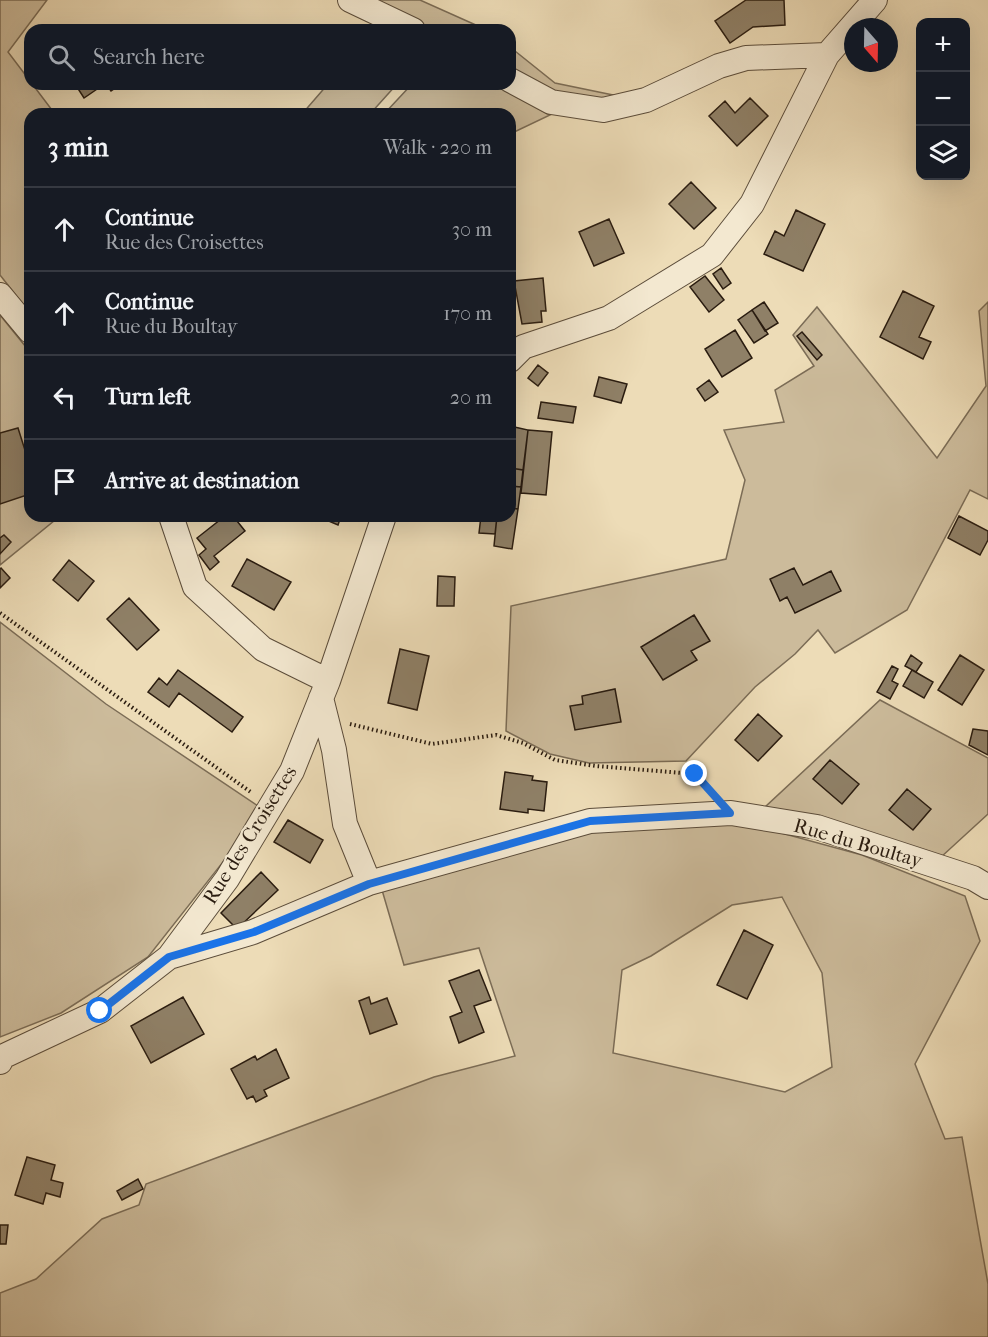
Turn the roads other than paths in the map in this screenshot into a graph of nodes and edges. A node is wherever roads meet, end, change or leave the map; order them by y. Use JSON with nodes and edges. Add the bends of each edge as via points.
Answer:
{"nodes":[{"id":1,"x":350,"y":0,"type":"edge"},
{"id":2,"x":875,"y":0,"type":"edge"},
{"id":3,"x":400,"y":24,"type":"edge"},
{"id":4,"x":827,"y":55,"type":"junction"},
{"id":5,"x":516,"y":83,"type":"edge"},
{"id":6,"x":0,"y":295,"type":"edge"},
{"id":7,"x":24,"y":324,"type":"edge"},
{"id":8,"x":516,"y":354,"type":"edge"},
{"id":9,"x":173,"y":522,"type":"edge"},
{"id":10,"x":382,"y":522,"type":"edge"},
{"id":11,"x":325,"y":689,"type":"junction"},
{"id":12,"x":369,"y":884,"type":"junction"},
{"id":13,"x":988,"y":887,"type":"edge"},
{"id":14,"x":169,"y":957,"type":"junction"},
{"id":15,"x":0,"y":1062,"type":"edge"}],
"edges":[{"from":1,"to":3,"type":"street"},
{"from":2,"to":4,"type":"street"},
{"from":4,"to":5,"type":"street","via":[[746,58],[719,66],[646,100],[603,110],[551,102]]},
{"from":4,"to":8,"type":"street","via":[[752,204],[712,255],[609,318],[523,348]]},
{"from":6,"to":7,"type":"street"},
{"from":9,"to":11,"type":"street","via":[[195,587],[263,649]]},
{"from":10,"to":11,"type":"street","name":"Rue des Croisettes"},
{"from":11,"to":12,"type":"street","via":[[345,824]]},
{"from":11,"to":14,"type":"street","name":"Rue des Croisettes","via":[[292,771],[227,879]]},
{"from":12,"to":13,"type":"street","name":"Rue du Boultay","via":[[590,821],[730,813],[816,827],[973,878]]},
{"from":12,"to":14,"type":"street","name":"Rue du Boultay","via":[[254,932]]},
{"from":14,"to":15,"type":"street","name":"Rue des Croisettes","via":[[100,1011],[2,1057]]}]}
